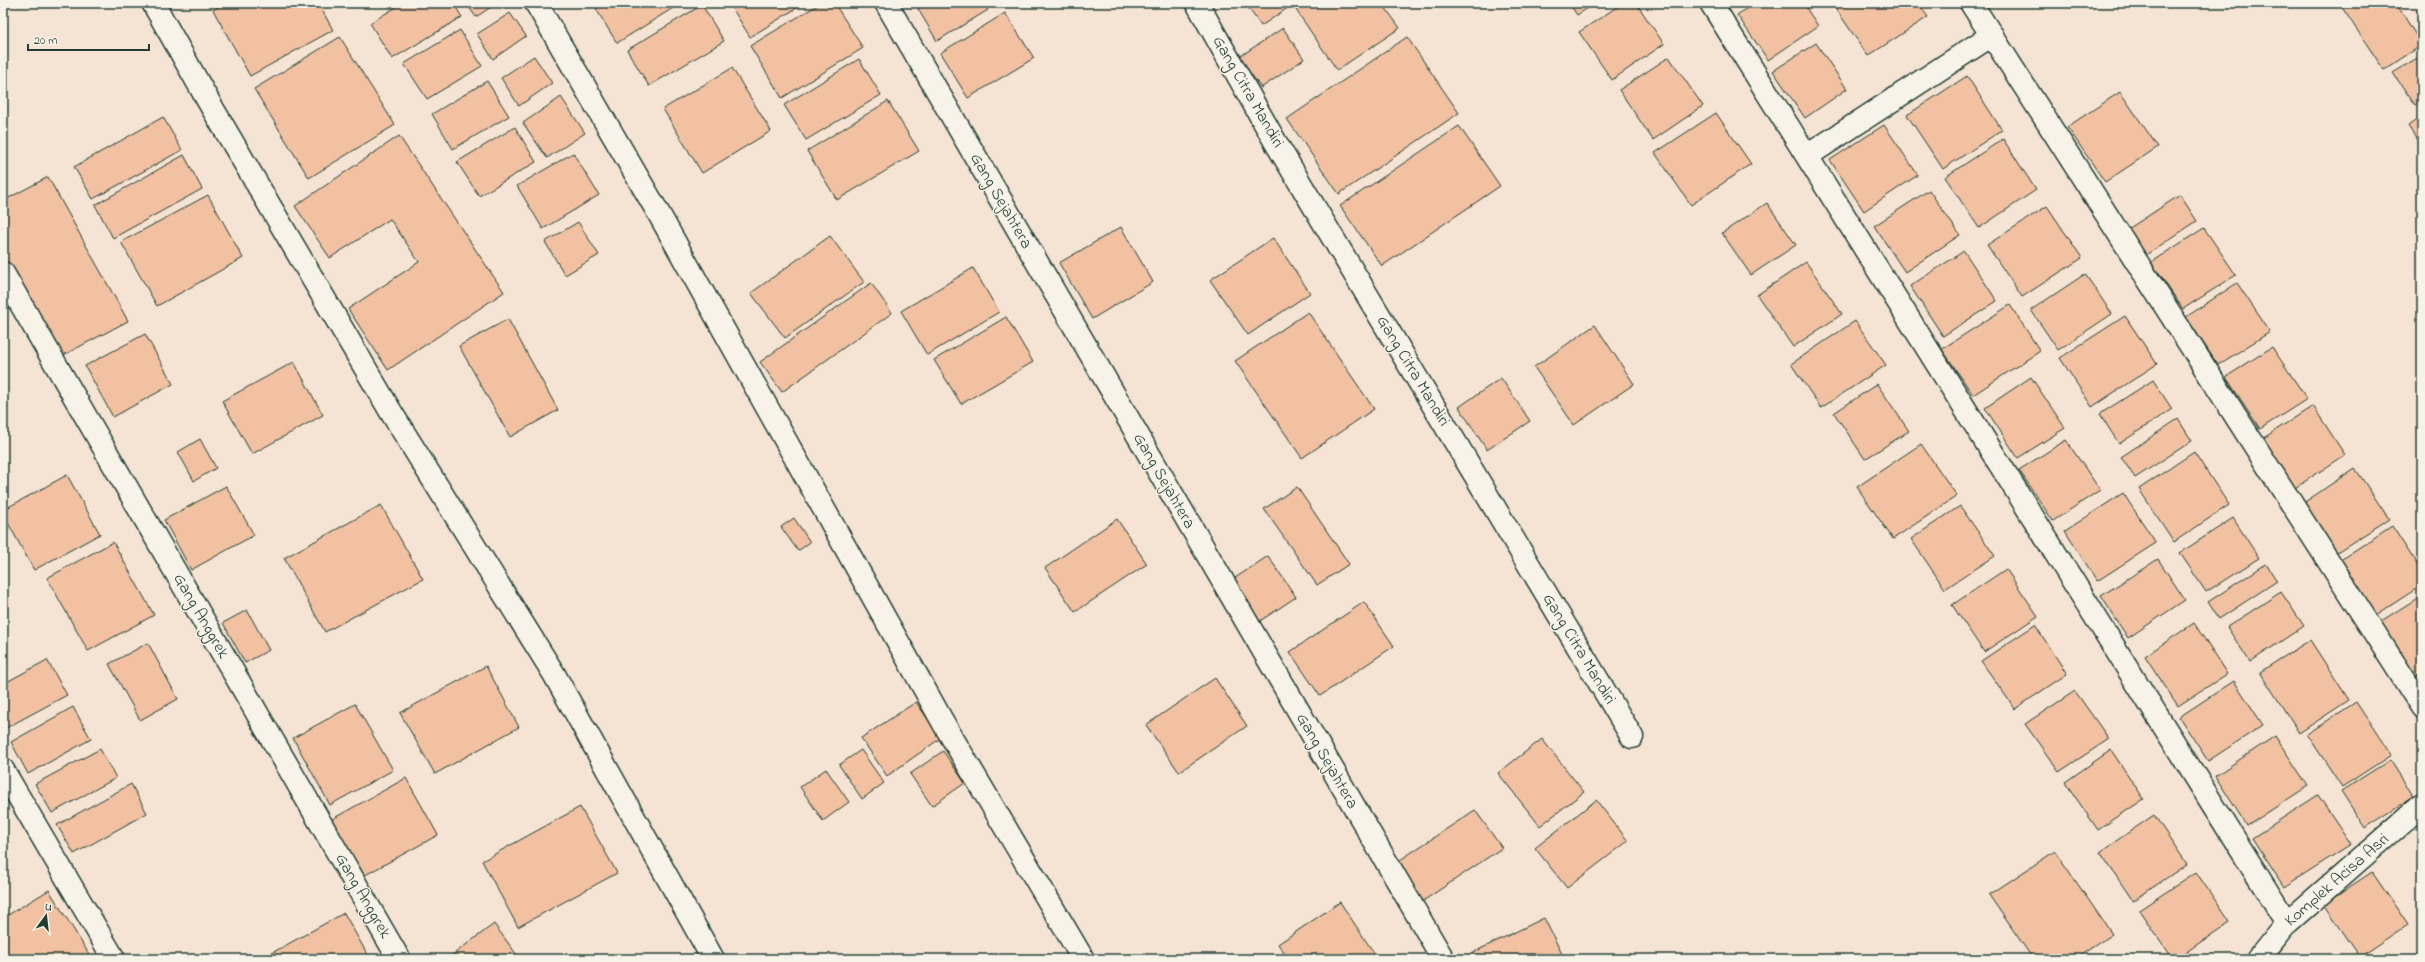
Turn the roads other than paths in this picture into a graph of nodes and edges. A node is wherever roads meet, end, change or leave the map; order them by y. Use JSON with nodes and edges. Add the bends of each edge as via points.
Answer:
{"nodes":[{"id":1,"x":153,"y":3,"type":"edge"},
{"id":2,"x":536,"y":3,"type":"edge"},
{"id":3,"x":886,"y":3,"type":"edge"},
{"id":4,"x":1197,"y":3,"type":"edge"},
{"id":5,"x":1711,"y":3,"type":"edge"},
{"id":6,"x":1971,"y":3,"type":"edge"},
{"id":7,"x":1992,"y":35,"type":"junction"},
{"id":8,"x":1807,"y":156,"type":"junction"},
{"id":9,"x":3,"y":273,"type":"edge"},
{"id":10,"x":2422,"y":708,"type":"edge"},
{"id":11,"x":1632,"y":737,"type":"dead end"},
{"id":12,"x":3,"y":770,"type":"edge"},
{"id":13,"x":2422,"y":805,"type":"edge"},
{"id":14,"x":2287,"y":923,"type":"junction"},
{"id":15,"x":114,"y":959,"type":"edge"},
{"id":16,"x":399,"y":959,"type":"edge"},
{"id":17,"x":713,"y":959,"type":"edge"},
{"id":18,"x":1084,"y":959,"type":"edge"},
{"id":19,"x":1443,"y":959,"type":"edge"},
{"id":20,"x":2258,"y":959,"type":"edge"}],
"edges":[{"from":1,"to":17,"type":"street","via":[[391,412],[554,674]]},
{"from":2,"to":18,"type":"street","via":[[659,214],[944,724]]},
{"from":3,"to":19,"type":"street","name":"Gang Sejahtera"},
{"from":4,"to":11,"type":"street","name":"Gang Citra Mandiri","via":[[1276,143]]},
{"from":5,"to":8,"type":"street"},
{"from":6,"to":7,"type":"street"},
{"from":7,"to":8,"type":"street"},
{"from":7,"to":10,"type":"street"},
{"from":8,"to":14,"type":"street"},
{"from":9,"to":16,"type":"street","name":"Gang Anggrek"},
{"from":12,"to":15,"type":"street"},
{"from":13,"to":14,"type":"street","name":"Komplek Acisa Asri"},
{"from":14,"to":20,"type":"street","name":"Komplek Acisa Asri"}]}
